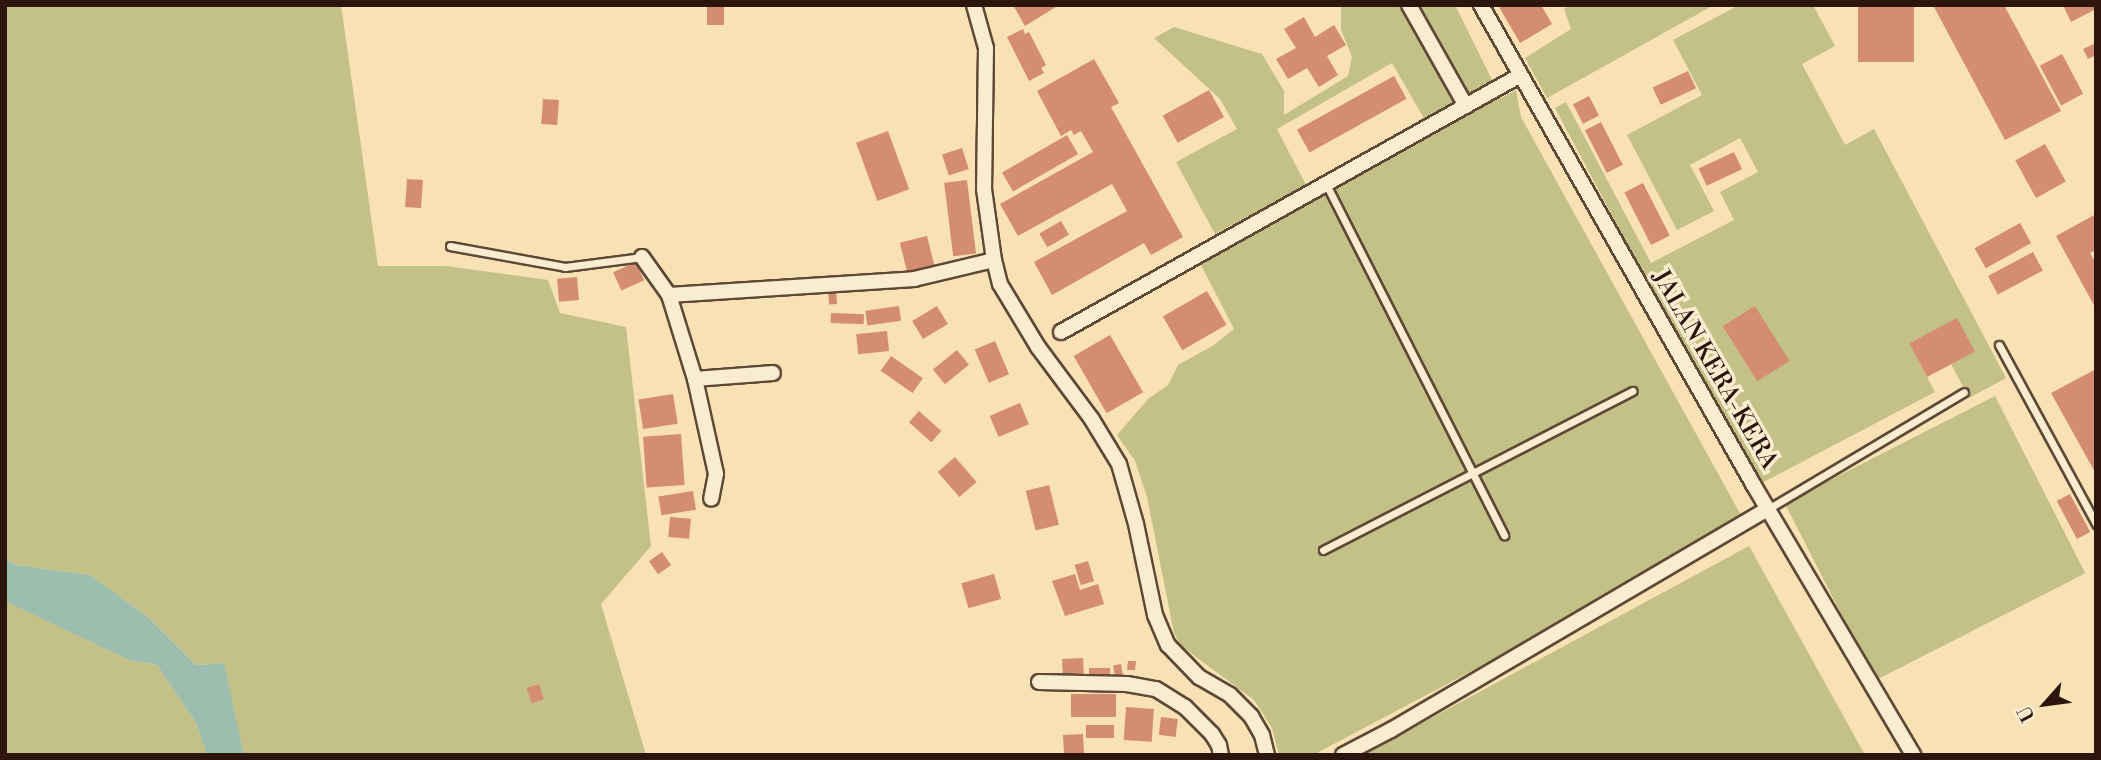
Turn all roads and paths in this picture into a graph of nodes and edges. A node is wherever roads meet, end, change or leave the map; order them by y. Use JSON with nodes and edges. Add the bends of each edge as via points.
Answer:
{"nodes":[{"id":1,"x":974,"y":5,"type":"edge"},
{"id":2,"x":1409,"y":5,"type":"edge"},
{"id":3,"x":1481,"y":5,"type":"edge"},
{"id":4,"x":1519,"y":76,"type":"junction"},
{"id":5,"x":1466,"y":106,"type":"junction"},
{"id":6,"x":1326,"y":184,"type":"junction"},
{"id":7,"x":450,"y":246,"type":"dead end"},
{"id":8,"x":642,"y":257,"type":"joint"},
{"id":9,"x":981,"y":262,"type":"junction"},
{"id":10,"x":669,"y":295,"type":"junction"},
{"id":11,"x":1060,"y":332,"type":"dead end"},
{"id":12,"x":1999,"y":345,"type":"dead end"},
{"id":13,"x":773,"y":373,"type":"dead end"},
{"id":14,"x":695,"y":379,"type":"junction"},
{"id":15,"x":1632,"y":391,"type":"dead end"},
{"id":16,"x":1964,"y":393,"type":"dead end"},
{"id":17,"x":1472,"y":474,"type":"junction"},
{"id":18,"x":711,"y":499,"type":"dead end"},
{"id":19,"x":1768,"y":509,"type":"junction"},
{"id":20,"x":2096,"y":524,"type":"edge"},
{"id":21,"x":1503,"y":536,"type":"dead end"},
{"id":22,"x":1323,"y":550,"type":"dead end"},
{"id":23,"x":1039,"y":682,"type":"dead end"},
{"id":24,"x":1221,"y":755,"type":"edge"},
{"id":25,"x":1268,"y":755,"type":"edge"},
{"id":26,"x":1343,"y":755,"type":"edge"},
{"id":27,"x":1913,"y":755,"type":"edge"}],
"edges":[{"from":1,"to":9,"type":"street","via":[[986,48]]},
{"from":2,"to":5,"type":"street"},
{"from":3,"to":4,"type":"street","name":"JALAN KERA-KERA"},
{"from":4,"to":5,"type":"street"},
{"from":4,"to":19,"type":"street","name":"JALAN KERA-KERA"},
{"from":5,"to":6,"type":"street"},
{"from":6,"to":11,"type":"street"},
{"from":6,"to":17,"type":"lane"},
{"from":7,"to":8,"type":"lane","via":[[565,267]]},
{"from":8,"to":10,"type":"street"},
{"from":9,"to":10,"type":"street","via":[[914,279]]},
{"from":9,"to":25,"type":"street","via":[[1119,464],[1155,615],[1168,645],[1199,677],[1230,695],[1251,716]]},
{"from":10,"to":14,"type":"street"},
{"from":12,"to":20,"type":"lane"},
{"from":13,"to":14,"type":"street"},
{"from":14,"to":18,"type":"street","via":[[716,474]]},
{"from":15,"to":17,"type":"lane"},
{"from":16,"to":19,"type":"lane"},
{"from":17,"to":21,"type":"lane"},
{"from":17,"to":22,"type":"lane"},
{"from":19,"to":26,"type":"street"},
{"from":19,"to":27,"type":"street","name":"JALAN KERA-KERA"},
{"from":23,"to":24,"type":"street","via":[[1156,689],[1194,716],[1219,745]]}]}
